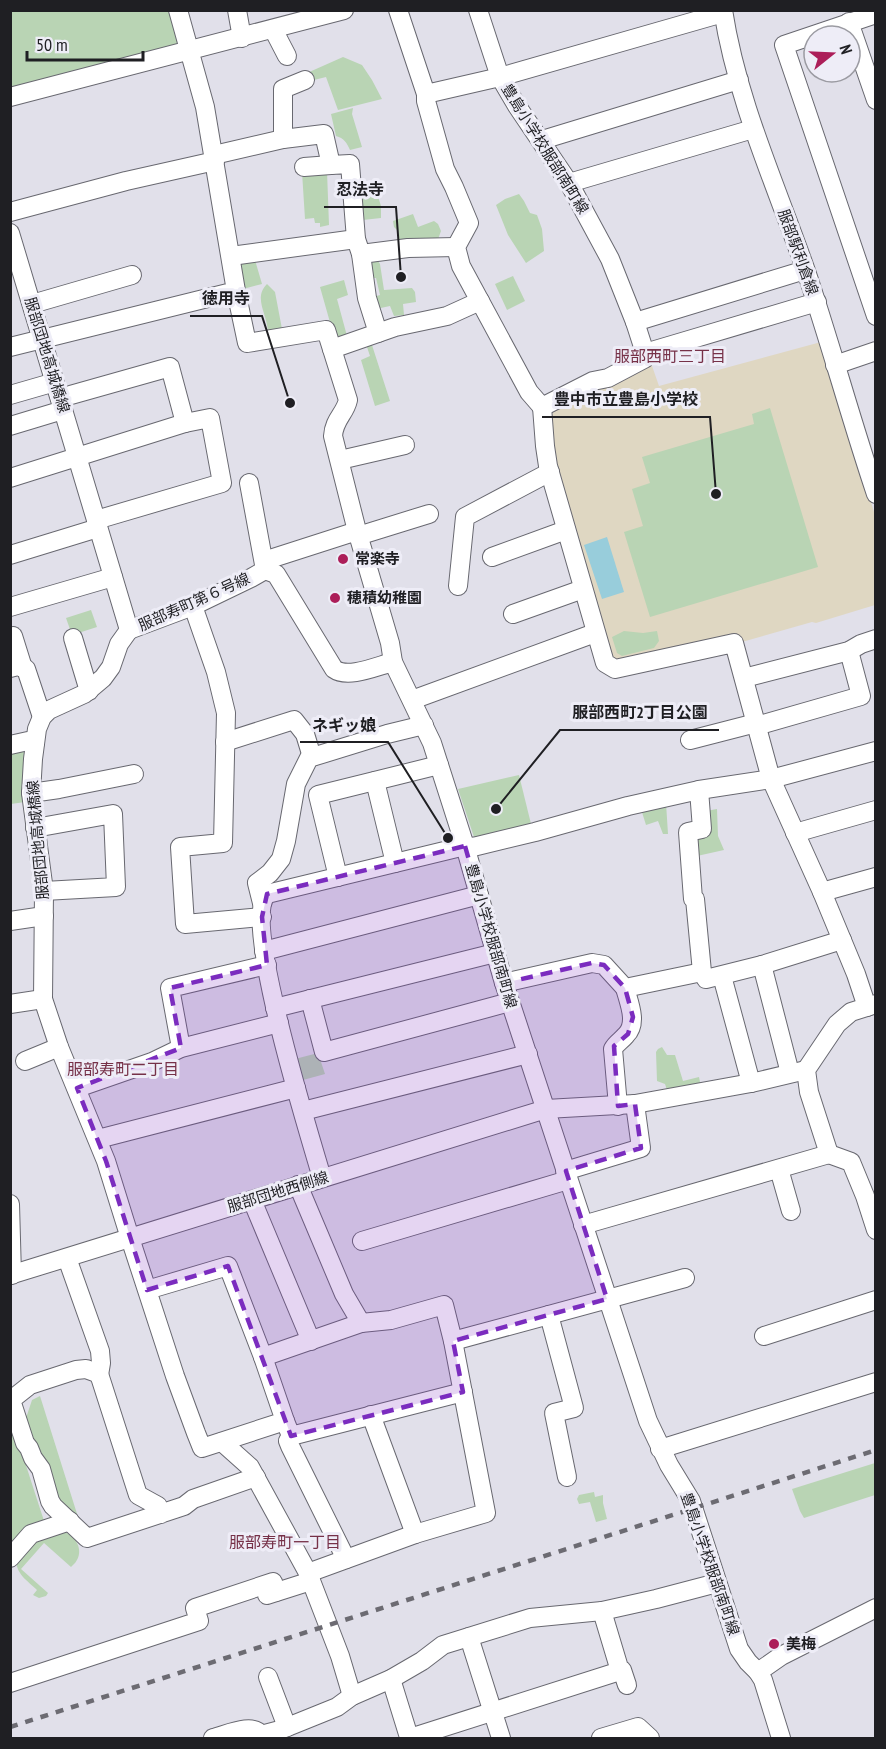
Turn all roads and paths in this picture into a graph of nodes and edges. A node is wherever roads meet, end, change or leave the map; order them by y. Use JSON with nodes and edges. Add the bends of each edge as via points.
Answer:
{"nodes":[{"id":1,"x":178,"y":10,"type":"edge"},
{"id":2,"x":237,"y":10,"type":"edge"},
{"id":3,"x":344,"y":10,"type":"edge"},
{"id":4,"x":398,"y":10,"type":"edge"},
{"id":5,"x":478,"y":10,"type":"edge"},
{"id":6,"x":715,"y":13,"type":"edge"},
{"id":7,"x":876,"y":14,"type":"edge"},
{"id":8,"x":849,"y":22,"type":"junction"},
{"id":9,"x":273,"y":29,"type":"junction"},
{"id":10,"x":242,"y":38,"type":"junction"},
{"id":11,"x":190,"y":51,"type":"junction"},
{"id":12,"x":287,"y":56,"type":"dead end"},
{"id":13,"x":500,"y":76,"type":"junction"},
{"id":14,"x":305,"y":80,"type":"dead end"},
{"id":15,"x":739,"y":80,"type":"junction"},
{"id":16,"x":426,"y":94,"type":"junction"},
{"id":17,"x":10,"y":97,"type":"edge"},
{"id":18,"x":876,"y":100,"type":"edge"},
{"id":19,"x":753,"y":129,"type":"junction"},
{"id":20,"x":283,"y":139,"type":"junction"},
{"id":21,"x":542,"y":140,"type":"junction"},
{"id":22,"x":215,"y":158,"type":"junction"},
{"id":23,"x":332,"y":165,"type":"junction"},
{"id":24,"x":304,"y":167,"type":"dead end"},
{"id":25,"x":569,"y":183,"type":"junction"},
{"id":26,"x":10,"y":212,"type":"edge"},
{"id":27,"x":10,"y":233,"type":"edge"},
{"id":28,"x":359,"y":246,"type":"junction"},
{"id":29,"x":456,"y":247,"type":"junction"},
{"id":30,"x":231,"y":256,"type":"junction"},
{"id":31,"x":14,"y":259,"type":"edge"},
{"id":32,"x":806,"y":270,"type":"junction"},
{"id":33,"x":132,"y":275,"type":"dead end"},
{"id":34,"x":236,"y":291,"type":"junction"},
{"id":35,"x":480,"y":301,"type":"junction"},
{"id":36,"x":817,"y":302,"type":"junction"},
{"id":37,"x":32,"y":304,"type":"junction"},
{"id":38,"x":876,"y":316,"type":"edge"},
{"id":39,"x":635,"y":322,"type":"junction"},
{"id":40,"x":378,"y":333,"type":"junction"},
{"id":41,"x":42,"y":338,"type":"junction"},
{"id":42,"x":10,"y":347,"type":"edge"},
{"id":43,"x":332,"y":349,"type":"junction"},
{"id":44,"x":876,"y":351,"type":"edge"},
{"id":45,"x":645,"y":353,"type":"junction"},
{"id":46,"x":836,"y":365,"type":"junction"},
{"id":47,"x":10,"y":395,"type":"edge"},
{"id":48,"x":59,"y":397,"type":"junction"},
{"id":49,"x":542,"y":407,"type":"junction"},
{"id":50,"x":185,"y":423,"type":"junction"},
{"id":51,"x":10,"y":426,"type":"edge"},
{"id":52,"x":868,"y":444,"type":"edge"},
{"id":53,"x":405,"y":445,"type":"dead end"},
{"id":54,"x":77,"y":456,"type":"junction"},
{"id":55,"x":340,"y":460,"type":"junction"},
{"id":56,"x":550,"y":472,"type":"junction"},
{"id":57,"x":10,"y":478,"type":"edge"},
{"id":58,"x":249,"y":483,"type":"dead end"},
{"id":59,"x":876,"y":494,"type":"edge"},
{"id":60,"x":429,"y":514,"type":"dead end"},
{"id":61,"x":97,"y":524,"type":"junction"},
{"id":62,"x":567,"y":530,"type":"junction"},
{"id":63,"x":357,"y":533,"type":"junction"},
{"id":64,"x":10,"y":555,"type":"edge"},
{"id":65,"x":492,"y":557,"type":"dead end"},
{"id":66,"x":265,"y":570,"type":"junction"},
{"id":67,"x":113,"y":577,"type":"junction"},
{"id":68,"x":458,"y":586,"type":"dead end"},
{"id":69,"x":583,"y":589,"type":"junction"},
{"id":70,"x":193,"y":606,"type":"junction"},
{"id":71,"x":10,"y":607,"type":"edge"},
{"id":72,"x":513,"y":615,"type":"dead end"},
{"id":73,"x":129,"y":630,"type":"junction"},
{"id":74,"x":595,"y":633,"type":"junction"},
{"id":75,"x":13,"y":636,"type":"dead end"},
{"id":76,"x":73,"y":638,"type":"dead end"},
{"id":77,"x":876,"y":639,"type":"edge"},
{"id":78,"x":849,"y":651,"type":"junction"},
{"id":79,"x":393,"y":662,"type":"junction"},
{"id":80,"x":17,"y":668,"type":"edge"},
{"id":81,"x":744,"y":678,"type":"junction"},
{"id":82,"x":89,"y":691,"type":"junction"},
{"id":83,"x":412,"y":700,"type":"junction"},
{"id":84,"x":42,"y":717,"type":"junction"},
{"id":85,"x":756,"y":724,"type":"junction"},
{"id":86,"x":424,"y":725,"type":"junction"},
{"id":87,"x":690,"y":740,"type":"dead end"},
{"id":88,"x":35,"y":742,"type":"junction"},
{"id":89,"x":225,"y":742,"type":"junction"},
{"id":90,"x":10,"y":745,"type":"edge"},
{"id":91,"x":876,"y":751,"type":"edge"},
{"id":92,"x":312,"y":757,"type":"junction"},
{"id":93,"x":440,"y":765,"type":"junction"},
{"id":94,"x":134,"y":774,"type":"dead end"},
{"id":95,"x":771,"y":779,"type":"junction"},
{"id":96,"x":375,"y":781,"type":"junction"},
{"id":97,"x":699,"y":790,"type":"junction"},
{"id":98,"x":31,"y":793,"type":"junction"},
{"id":99,"x":876,"y":810,"type":"edge"},
{"id":100,"x":35,"y":828,"type":"junction"},
{"id":101,"x":795,"y":833,"type":"junction"},
{"id":102,"x":465,"y":846,"type":"junction"},
{"id":103,"x":396,"y":863,"type":"junction"},
{"id":104,"x":338,"y":877,"type":"junction"},
{"id":105,"x":876,"y":877,"type":"edge"},
{"id":106,"x":44,"y":891,"type":"junction"},
{"id":107,"x":822,"y":892,"type":"junction"},
{"id":108,"x":479,"y":895,"type":"junction"},
{"id":109,"x":262,"y":910,"type":"junction"},
{"id":110,"x":44,"y":916,"type":"junction"},
{"id":111,"x":10,"y":921,"type":"edge"},
{"id":112,"x":842,"y":940,"type":"junction"},
{"id":113,"x":495,"y":953,"type":"junction"},
{"id":114,"x":265,"y":958,"type":"junction"},
{"id":115,"x":762,"y":966,"type":"junction"},
{"id":116,"x":702,"y":972,"type":"junction"},
{"id":117,"x":722,"y":976,"type":"junction"},
{"id":118,"x":504,"y":982,"type":"junction"},
{"id":119,"x":625,"y":988,"type":"junction"},
{"id":120,"x":43,"y":999,"type":"junction"},
{"id":121,"x":310,"y":999,"type":"junction"},
{"id":122,"x":510,"y":1002,"type":"junction"},
{"id":123,"x":10,"y":1004,"type":"edge"},
{"id":124,"x":871,"y":1006,"type":"edge"},
{"id":125,"x":277,"y":1016,"type":"junction"},
{"id":126,"x":59,"y":1047,"type":"junction"},
{"id":127,"x":181,"y":1048,"type":"junction"},
{"id":128,"x":528,"y":1054,"type":"junction"},
{"id":129,"x":25,"y":1061,"type":"dead end"},
{"id":130,"x":798,"y":1072,"type":"junction"},
{"id":131,"x":751,"y":1083,"type":"junction"},
{"id":132,"x":76,"y":1088,"type":"junction"},
{"id":133,"x":297,"y":1088,"type":"junction"},
{"id":134,"x":626,"y":1105,"type":"junction"},
{"id":135,"x":546,"y":1109,"type":"junction"},
{"id":136,"x":303,"y":1112,"type":"junction"},
{"id":137,"x":98,"y":1139,"type":"junction"},
{"id":138,"x":829,"y":1154,"type":"junction"},
{"id":139,"x":779,"y":1169,"type":"junction"},
{"id":140,"x":567,"y":1175,"type":"junction"},
{"id":141,"x":322,"y":1178,"type":"junction"},
{"id":142,"x":298,"y":1185,"type":"junction"},
{"id":143,"x":252,"y":1200,"type":"junction"},
{"id":144,"x":10,"y":1204,"type":"edge"},
{"id":145,"x":791,"y":1211,"type":"dead end"},
{"id":146,"x":583,"y":1226,"type":"junction"},
{"id":147,"x":876,"y":1230,"type":"edge"},
{"id":148,"x":130,"y":1238,"type":"junction"},
{"id":149,"x":362,"y":1241,"type":"dead end"},
{"id":150,"x":68,"y":1258,"type":"junction"},
{"id":151,"x":11,"y":1275,"type":"edge"},
{"id":152,"x":685,"y":1278,"type":"dead end"},
{"id":153,"x":147,"y":1290,"type":"junction"},
{"id":154,"x":607,"y":1299,"type":"junction"},
{"id":155,"x":876,"y":1300,"type":"edge"},
{"id":156,"x":549,"y":1315,"type":"junction"},
{"id":157,"x":360,"y":1323,"type":"junction"},
{"id":158,"x":764,"y":1336,"type":"dead end"},
{"id":159,"x":311,"y":1341,"type":"junction"},
{"id":160,"x":453,"y":1341,"type":"junction"},
{"id":161,"x":263,"y":1357,"type":"junction"},
{"id":162,"x":99,"y":1375,"type":"junction"},
{"id":163,"x":876,"y":1382,"type":"edge"},
{"id":164,"x":463,"y":1392,"type":"junction"},
{"id":165,"x":371,"y":1415,"type":"junction"},
{"id":166,"x":288,"y":1429,"type":"junction"},
{"id":167,"x":222,"y":1442,"type":"junction"},
{"id":168,"x":660,"y":1449,"type":"junction"},
{"id":169,"x":256,"y":1477,"type":"junction"},
{"id":170,"x":567,"y":1477,"type":"dead end"},
{"id":171,"x":161,"y":1514,"type":"junction"},
{"id":172,"x":69,"y":1521,"type":"junction"},
{"id":173,"x":415,"y":1534,"type":"junction"},
{"id":174,"x":10,"y":1558,"type":"edge"},
{"id":175,"x":346,"y":1559,"type":"junction"},
{"id":176,"x":309,"y":1577,"type":"junction"},
{"id":177,"x":717,"y":1582,"type":"junction"},
{"id":178,"x":276,"y":1592,"type":"junction"},
{"id":179,"x":239,"y":1604,"type":"dead end"},
{"id":180,"x":876,"y":1608,"type":"edge"},
{"id":181,"x":602,"y":1611,"type":"junction"},
{"id":182,"x":469,"y":1637,"type":"junction"},
{"id":183,"x":758,"y":1671,"type":"junction"},
{"id":184,"x":268,"y":1677,"type":"dead end"},
{"id":185,"x":390,"y":1679,"type":"junction"},
{"id":186,"x":10,"y":1683,"type":"edge"},
{"id":187,"x":352,"y":1696,"type":"junction"},
{"id":188,"x":492,"y":1712,"type":"junction"},
{"id":189,"x":283,"y":1732,"type":"edge"},
{"id":190,"x":262,"y":1737,"type":"edge"},
{"id":191,"x":213,"y":1738,"type":"edge"},
{"id":192,"x":501,"y":1738,"type":"edge"},
{"id":193,"x":601,"y":1738,"type":"edge"},
{"id":194,"x":650,"y":1738,"type":"edge"},
{"id":195,"x":781,"y":1738,"type":"edge"}],
"edges":[{"from":1,"to":11,"type":"street"},
{"from":2,"to":10,"type":"street"},
{"from":3,"to":9,"type":"street"},
{"from":4,"to":16,"type":"street"},
{"from":5,"to":13,"type":"street","name":"豊島小学校服部南町線"},
{"from":6,"to":13,"type":"street"},
{"from":6,"to":15,"type":"street","name":"服部駅利倉線"},
{"from":7,"to":8,"type":"street"},
{"from":8,"to":18,"type":"street"},
{"from":8,"to":38,"type":"street","via":[[784,45]]},
{"from":9,"to":10,"type":"street"},
{"from":9,"to":12,"type":"street"},
{"from":10,"to":11,"type":"street"},
{"from":11,"to":17,"type":"street"},
{"from":11,"to":22,"type":"street"},
{"from":13,"to":16,"type":"street"},
{"from":13,"to":21,"type":"street","name":"豊島小学校服部南町線"},
{"from":14,"to":20,"type":"street","via":[[283,89]]},
{"from":15,"to":19,"type":"street","name":"服部駅利倉線"},
{"from":15,"to":21,"type":"street"},
{"from":16,"to":29,"type":"street","via":[[445,169],[469,223]]},
{"from":19,"to":25,"type":"street"},
{"from":19,"to":32,"type":"street","name":"服部駅利倉線"},
{"from":20,"to":22,"type":"street"},
{"from":20,"to":23,"type":"street","via":[[324,134]]},
{"from":21,"to":25,"type":"street","name":"豊島小学校服部南町線"},
{"from":22,"to":26,"type":"street"},
{"from":22,"to":30,"type":"street"},
{"from":23,"to":24,"type":"street"},
{"from":23,"to":28,"type":"street","via":[[351,164]]},
{"from":25,"to":39,"type":"street","name":"豊島小学校服部南町線","via":[[609,259]]},
{"from":27,"to":31,"type":"street","name":"服部団地高城橋線"},
{"from":28,"to":29,"type":"street"},
{"from":28,"to":30,"type":"street"},
{"from":28,"to":40,"type":"street","via":[[367,297]]},
{"from":29,"to":35,"type":"street","via":[[461,266]]},
{"from":30,"to":34,"type":"street"},
{"from":31,"to":37,"type":"street","name":"服部団地高城橋線"},
{"from":32,"to":36,"type":"street","name":"服部駅利倉線"},
{"from":32,"to":39,"type":"street"},
{"from":33,"to":37,"type":"street"},
{"from":34,"to":41,"type":"street"},
{"from":34,"to":43,"type":"street","via":[[247,342],[326,330]]},
{"from":35,"to":40,"type":"street","via":[[447,316]]},
{"from":35,"to":49,"type":"street","via":[[529,392]]},
{"from":36,"to":45,"type":"street"},
{"from":36,"to":46,"type":"street","name":"服部駅利倉線"},
{"from":37,"to":41,"type":"street","name":"服部団地高城橋線"},
{"from":39,"to":45,"type":"street","name":"豊島小学校服部南町線"},
{"from":40,"to":43,"type":"street"},
{"from":41,"to":42,"type":"street"},
{"from":41,"to":48,"type":"street","name":"服部団地高城橋線"},
{"from":43,"to":55,"type":"street","name":"豊島小学校服部南町線","via":[[348,400],[333,431]]},
{"from":44,"to":46,"type":"street"},
{"from":45,"to":49,"type":"street","via":[[644,359],[608,378],[593,381]]},
{"from":46,"to":52,"type":"street","name":"服部駅利倉線"},
{"from":47,"to":48,"type":"street"},
{"from":48,"to":50,"type":"street","via":[[170,367]]},
{"from":48,"to":51,"type":"street"},
{"from":48,"to":54,"type":"street","name":"服部団地高城橋線"},
{"from":49,"to":56,"type":"street"},
{"from":50,"to":54,"type":"street"},
{"from":50,"to":61,"type":"street","via":[[210,418],[222,483]]},
{"from":52,"to":59,"type":"street","name":"服部駅利倉線"},
{"from":53,"to":55,"type":"street"},
{"from":54,"to":57,"type":"street"},
{"from":54,"to":61,"type":"street","name":"服部団地高城橋線"},
{"from":55,"to":63,"type":"street","name":"豊島小学校服部南町線"},
{"from":56,"to":62,"type":"street"},
{"from":56,"to":68,"type":"street","via":[[465,517]]},
{"from":58,"to":66,"type":"street"},
{"from":60,"to":63,"type":"street","name":"服部寿町第６号線"},
{"from":61,"to":64,"type":"street"},
{"from":61,"to":67,"type":"street","name":"服部団地高城橋線"},
{"from":62,"to":65,"type":"street"},
{"from":62,"to":69,"type":"street"},
{"from":63,"to":66,"type":"street","name":"服部寿町第６号線","via":[[273,558]]},
{"from":63,"to":79,"type":"street","name":"豊島小学校服部南町線"},
{"from":66,"to":70,"type":"street","name":"服部寿町第６号線"},
{"from":66,"to":79,"type":"street","via":[[276,574],[338,672],[347,674]]},
{"from":67,"to":71,"type":"street"},
{"from":67,"to":73,"type":"street","name":"服部団地高城橋線"},
{"from":69,"to":72,"type":"street"},
{"from":69,"to":74,"type":"street"},
{"from":70,"to":73,"type":"street","name":"服部寿町第６号線"},
{"from":70,"to":89,"type":"street","via":[[226,713]]},
{"from":73,"to":82,"type":"street","via":[[109,670]]},
{"from":74,"to":81,"type":"street","via":[[605,663],[615,669],[734,643]]},
{"from":74,"to":83,"type":"street"},
{"from":75,"to":80,"type":"street"},
{"from":76,"to":82,"type":"street"},
{"from":77,"to":78,"type":"street"},
{"from":78,"to":81,"type":"street"},
{"from":78,"to":85,"type":"street","via":[[861,696]]},
{"from":79,"to":83,"type":"street","name":"豊島小学校服部南町線"},
{"from":80,"to":84,"type":"street","via":[[26,669]]},
{"from":81,"to":85,"type":"street"},
{"from":82,"to":84,"type":"street","via":[[52,708]]},
{"from":83,"to":86,"type":"street","name":"豊島小学校服部南町線"},
{"from":84,"to":88,"type":"street","name":"服部団地高城橋線"},
{"from":85,"to":87,"type":"street"},
{"from":85,"to":95,"type":"street"},
{"from":86,"to":92,"type":"street"},
{"from":86,"to":93,"type":"street","name":"豊島小学校服部南町線"},
{"from":88,"to":90,"type":"street"},
{"from":88,"to":98,"type":"street","name":"服部団地高城橋線"},
{"from":89,"to":92,"type":"street","via":[[294,720],[305,734]]},
{"from":89,"to":109,"type":"street","via":[[223,843],[180,847],[185,924]]},
{"from":91,"to":95,"type":"street"},
{"from":92,"to":109,"type":"street","via":[[296,784],[281,859],[257,883]]},
{"from":93,"to":96,"type":"street"},
{"from":93,"to":102,"type":"street","name":"豊島小学校服部南町線"},
{"from":94,"to":98,"type":"street"},
{"from":95,"to":97,"type":"street"},
{"from":95,"to":101,"type":"street"},
{"from":96,"to":103,"type":"street"},
{"from":96,"to":104,"type":"street","via":[[318,795]]},
{"from":97,"to":102,"type":"street"},
{"from":97,"to":116,"type":"street","via":[[702,829],[688,832]]},
{"from":98,"to":100,"type":"street","name":"服部団地高城橋線"},
{"from":99,"to":101,"type":"street"},
{"from":100,"to":106,"type":"street","name":"服部団地高城橋線"},
{"from":100,"to":106,"type":"street","via":[[113,814],[116,887]]},
{"from":101,"to":107,"type":"street"},
{"from":102,"to":103,"type":"street"},
{"from":102,"to":108,"type":"street","name":"豊島小学校服部南町線"},
{"from":103,"to":104,"type":"street"},
{"from":104,"to":109,"type":"street","via":[[267,894]]},
{"from":105,"to":107,"type":"street"},
{"from":106,"to":110,"type":"street","name":"服部団地高城橋線"},
{"from":107,"to":112,"type":"street"},
{"from":108,"to":113,"type":"street","name":"豊島小学校服部南町線"},
{"from":108,"to":114,"type":"street"},
{"from":109,"to":114,"type":"street"},
{"from":110,"to":111,"type":"street"},
{"from":110,"to":120,"type":"street","name":"服部団地高城橋線"},
{"from":112,"to":115,"type":"street"},
{"from":112,"to":124,"type":"street"},
{"from":113,"to":118,"type":"street","name":"豊島小学校服部南町線"},
{"from":113,"to":121,"type":"street"},
{"from":114,"to":125,"type":"street"},
{"from":114,"to":127,"type":"street","via":[[170,988]]},
{"from":115,"to":117,"type":"street"},
{"from":115,"to":130,"type":"street"},
{"from":116,"to":117,"type":"street","via":[[706,979]]},
{"from":116,"to":119,"type":"street"},
{"from":117,"to":131,"type":"street"},
{"from":118,"to":119,"type":"street","via":[[592,963],[603,965]]},
{"from":118,"to":122,"type":"street","name":"豊島小学校服部南町線"},
{"from":119,"to":134,"type":"street","via":[[633,1017],[628,1034],[613,1050]]},
{"from":120,"to":123,"type":"street"},
{"from":120,"to":126,"type":"street","name":"服部団地高城橋線"},
{"from":121,"to":122,"type":"street","via":[[324,1052]]},
{"from":121,"to":125,"type":"street"},
{"from":122,"to":128,"type":"street","name":"豊島小学校服部南町線"},
{"from":124,"to":130,"type":"street","via":[[851,1012],[837,1024]]},
{"from":125,"to":127,"type":"street"},
{"from":125,"to":133,"type":"street"},
{"from":126,"to":129,"type":"street"},
{"from":126,"to":132,"type":"street","name":"服部団地高城橋線"},
{"from":127,"to":132,"type":"street"},
{"from":128,"to":135,"type":"street","name":"豊島小学校服部南町線"},
{"from":128,"to":136,"type":"street"},
{"from":130,"to":131,"type":"street","name":"服部団地西側線"},
{"from":130,"to":138,"type":"street","via":[[809,1092]]},
{"from":131,"to":134,"type":"street","name":"服部団地西側線"},
{"from":132,"to":137,"type":"street","name":"服部団地高城橋線"},
{"from":133,"to":136,"type":"street"},
{"from":133,"to":137,"type":"street"},
{"from":134,"to":135,"type":"street","name":"服部団地西側線"},
{"from":134,"to":140,"type":"street","via":[[641,1148]]},
{"from":135,"to":140,"type":"street","name":"豊島小学校服部南町線"},
{"from":135,"to":141,"type":"street","name":"服部団地西側線"},
{"from":136,"to":141,"type":"street"},
{"from":137,"to":148,"type":"street","name":"服部団地高城橋線"},
{"from":138,"to":139,"type":"street"},
{"from":138,"to":147,"type":"street","via":[[851,1162]]},
{"from":139,"to":145,"type":"street"},
{"from":139,"to":146,"type":"street"},
{"from":140,"to":146,"type":"street","name":"豊島小学校服部南町線"},
{"from":140,"to":149,"type":"street"},
{"from":141,"to":142,"type":"street","name":"服部団地西側線"},
{"from":142,"to":143,"type":"street","name":"服部団地西側線"},
{"from":142,"to":157,"type":"street"},
{"from":143,"to":148,"type":"street","name":"服部団地西側線"},
{"from":143,"to":159,"type":"street"},
{"from":144,"to":151,"type":"street"},
{"from":146,"to":154,"type":"street","name":"豊島小学校服部南町線"},
{"from":148,"to":150,"type":"street","name":"服部団地西側線"},
{"from":148,"to":153,"type":"street","name":"服部団地高城橋線"},
{"from":150,"to":151,"type":"street","name":"服部団地西側線"},
{"from":150,"to":162,"type":"street","via":[[100,1351]]},
{"from":152,"to":154,"type":"street"},
{"from":153,"to":161,"type":"street","via":[[228,1266]]},
{"from":153,"to":167,"type":"street","name":"服部団地高城橋線","via":[[202,1448]]},
{"from":154,"to":156,"type":"street"},
{"from":154,"to":168,"type":"street","name":"豊島小学校服部南町線"},
{"from":155,"to":158,"type":"street"},
{"from":156,"to":160,"type":"street"},
{"from":156,"to":170,"type":"street","via":[[574,1407],[554,1413]]},
{"from":157,"to":159,"type":"street"},
{"from":157,"to":160,"type":"street","via":[[391,1320],[444,1305]]},
{"from":159,"to":161,"type":"street"},
{"from":160,"to":164,"type":"street"},
{"from":161,"to":166,"type":"street"},
{"from":162,"to":171,"type":"street","via":[[138,1495],[158,1506]]},
{"from":162,"to":172,"type":"street","via":[[86,1369],[76,1370],[30,1385],[11,1400],[50,1501]]},
{"from":163,"to":168,"type":"street"},
{"from":164,"to":165,"type":"street"},
{"from":164,"to":173,"type":"street","via":[[486,1514]]},
{"from":165,"to":166,"type":"street"},
{"from":165,"to":173,"type":"street"},
{"from":166,"to":167,"type":"street"},
{"from":166,"to":175,"type":"street","via":[[290,1446]]},
{"from":167,"to":169,"type":"street"},
{"from":168,"to":177,"type":"street","name":"豊島小学校服部南町線","via":[[688,1495]]},
{"from":169,"to":171,"type":"street","via":[[193,1498],[184,1506]]},
{"from":169,"to":176,"type":"street"},
{"from":171,"to":172,"type":"street","via":[[87,1538]]},
{"from":172,"to":174,"type":"street","via":[[31,1533]]},
{"from":173,"to":175,"type":"street"},
{"from":175,"to":176,"type":"street"},
{"from":176,"to":178,"type":"street"},
{"from":176,"to":187,"type":"street"},
{"from":177,"to":181,"type":"street"},
{"from":177,"to":183,"type":"street","name":"豊島小学校服部南町線","via":[[739,1649]]},
{"from":178,"to":179,"type":"street"},
{"from":178,"to":186,"type":"street","via":[[273,1582],[195,1608],[199,1621]]},
{"from":180,"to":183,"type":"street"},
{"from":181,"to":182,"type":"street","via":[[530,1618]]},
{"from":181,"to":188,"type":"street","via":[[624,1678]]},
{"from":182,"to":185,"type":"street","via":[[443,1645]]},
{"from":182,"to":188,"type":"street"},
{"from":183,"to":195,"type":"street","name":"豊島小学校服部南町線"},
{"from":184,"to":189,"type":"street"},
{"from":185,"to":187,"type":"street"},
{"from":185,"to":188,"type":"street","via":[[408,1734],[413,1737]]},
{"from":187,"to":189,"type":"street"},
{"from":188,"to":192,"type":"street"},
{"from":189,"to":190,"type":"street"},
{"from":190,"to":191,"type":"street","via":[[252,1728]]},
{"from":193,"to":194,"type":"street","via":[[638,1727]]}]}
